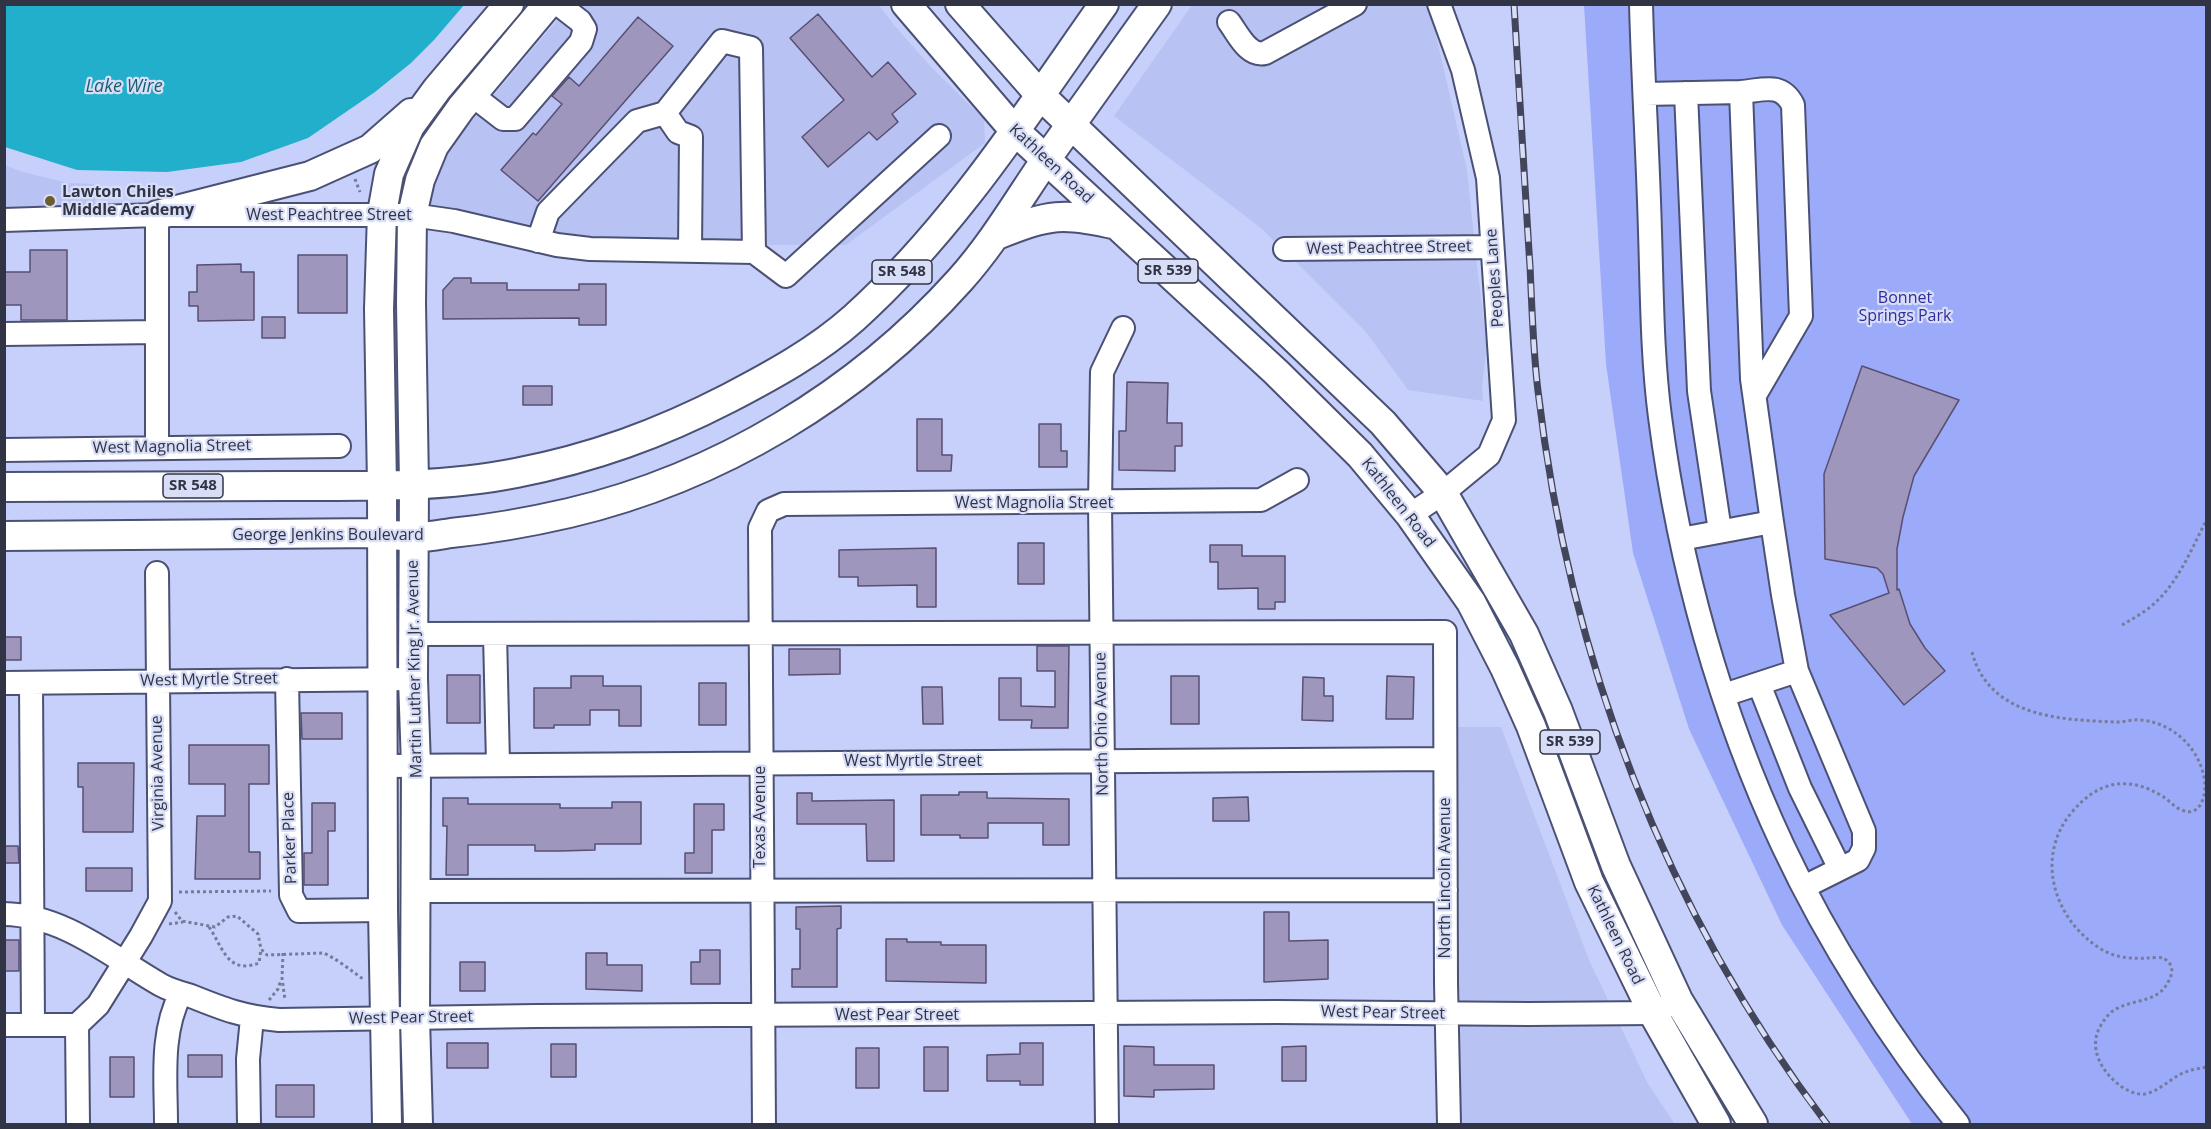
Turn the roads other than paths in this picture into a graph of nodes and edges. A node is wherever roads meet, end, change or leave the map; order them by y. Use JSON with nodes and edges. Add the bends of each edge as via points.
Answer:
{"nodes":[{"id":1,"x":509,"y":4,"type":"edge"},
{"id":2,"x":548,"y":4,"type":"edge"},
{"id":3,"x":558,"y":4,"type":"edge"},
{"id":4,"x":906,"y":4,"type":"edge"},
{"id":5,"x":960,"y":4,"type":"edge"},
{"id":6,"x":1104,"y":4,"type":"edge"},
{"id":7,"x":1157,"y":4,"type":"edge"},
{"id":8,"x":1355,"y":4,"type":"edge"},
{"id":9,"x":1439,"y":4,"type":"edge"},
{"id":10,"x":1641,"y":4,"type":"edge"},
{"id":11,"x":1229,"y":22,"type":"dead end"},
{"id":12,"x":437,"y":89,"type":"junction"},
{"id":13,"x":1741,"y":92,"type":"junction"},
{"id":14,"x":1686,"y":93,"type":"junction"},
{"id":15,"x":1645,"y":94,"type":"junction"},
{"id":16,"x":472,"y":95,"type":"junction"},
{"id":17,"x":1040,"y":95,"type":"junction"},
{"id":18,"x":665,"y":113,"type":"junction"},
{"id":19,"x":1072,"y":124,"type":"junction"},
{"id":20,"x":1014,"y":130,"type":"junction"},
{"id":21,"x":939,"y":136,"type":"dead end"},
{"id":22,"x":1047,"y":159,"type":"junction"},
{"id":23,"x":381,"y":213,"type":"junction"},
{"id":24,"x":157,"y":215,"type":"junction"},
{"id":25,"x":412,"y":215,"type":"junction"},
{"id":26,"x":4,"y":220,"type":"edge"},
{"id":27,"x":1118,"y":225,"type":"junction"},
{"id":28,"x":997,"y":235,"type":"junction"},
{"id":29,"x":538,"y":241,"type":"junction"},
{"id":30,"x":1492,"y":247,"type":"junction"},
{"id":31,"x":1285,"y":249,"type":"dead end"},
{"id":32,"x":690,"y":251,"type":"junction"},
{"id":33,"x":754,"y":252,"type":"junction"},
{"id":34,"x":1124,"y":328,"type":"dead end"},
{"id":35,"x":157,"y":332,"type":"junction"},
{"id":36,"x":4,"y":334,"type":"edge"},
{"id":37,"x":1755,"y":395,"type":"junction"},
{"id":38,"x":339,"y":446,"type":"dead end"},
{"id":39,"x":157,"y":447,"type":"junction"},
{"id":40,"x":4,"y":450,"type":"edge"},
{"id":41,"x":1297,"y":480,"type":"dead end"},
{"id":42,"x":414,"y":484,"type":"junction"},
{"id":43,"x":382,"y":486,"type":"junction"},
{"id":44,"x":4,"y":487,"type":"edge"},
{"id":45,"x":1443,"y":493,"type":"junction"},
{"id":46,"x":1100,"y":503,"type":"junction"},
{"id":47,"x":768,"y":511,"type":"joint"},
{"id":48,"x":1410,"y":515,"type":"junction"},
{"id":49,"x":1772,"y":522,"type":"junction"},
{"id":50,"x":1720,"y":531,"type":"junction"},
{"id":51,"x":382,"y":533,"type":"junction"},
{"id":52,"x":4,"y":536,"type":"edge"},
{"id":53,"x":414,"y":537,"type":"junction"},
{"id":54,"x":1681,"y":539,"type":"junction"},
{"id":55,"x":157,"y":573,"type":"dead end"},
{"id":56,"x":1101,"y":632,"type":"junction"},
{"id":57,"x":760,"y":633,"type":"junction"},
{"id":58,"x":412,"y":634,"type":"junction"},
{"id":59,"x":495,"y":634,"type":"junction"},
{"id":60,"x":1797,"y":671,"type":"junction"},
{"id":61,"x":286,"y":679,"type":"junction"},
{"id":62,"x":413,"y":679,"type":"junction"},
{"id":63,"x":382,"y":680,"type":"junction"},
{"id":64,"x":157,"y":681,"type":"junction"},
{"id":65,"x":4,"y":683,"type":"edge"},
{"id":66,"x":31,"y":683,"type":"junction"},
{"id":67,"x":1759,"y":684,"type":"junction"},
{"id":68,"x":1724,"y":695,"type":"junction"},
{"id":69,"x":1445,"y":759,"type":"junction"},
{"id":70,"x":1102,"y":760,"type":"junction"},
{"id":71,"x":760,"y":762,"type":"junction"},
{"id":72,"x":498,"y":764,"type":"junction"},
{"id":73,"x":382,"y":766,"type":"junction"},
{"id":74,"x":416,"y":766,"type":"junction"},
{"id":75,"x":1840,"y":869,"type":"junction"},
{"id":76,"x":1804,"y":887,"type":"junction"},
{"id":77,"x":1104,"y":890,"type":"junction"},
{"id":78,"x":1446,"y":890,"type":"junction"},
{"id":79,"x":416,"y":891,"type":"junction"},
{"id":80,"x":761,"y":891,"type":"junction"},
{"id":81,"x":383,"y":910,"type":"junction"},
{"id":82,"x":4,"y":914,"type":"edge"},
{"id":83,"x":34,"y":919,"type":"junction"},
{"id":84,"x":124,"y":961,"type":"junction"},
{"id":85,"x":181,"y":993,"type":"junction"},
{"id":86,"x":1678,"y":1000,"type":"junction"},
{"id":87,"x":1106,"y":1013,"type":"junction"},
{"id":88,"x":1653,"y":1013,"type":"junction"},
{"id":89,"x":1447,"y":1014,"type":"junction"},
{"id":90,"x":763,"y":1016,"type":"junction"},
{"id":91,"x":252,"y":1018,"type":"junction"},
{"id":92,"x":415,"y":1018,"type":"junction"},
{"id":93,"x":385,"y":1019,"type":"junction"},
{"id":94,"x":4,"y":1025,"type":"edge"},
{"id":95,"x":33,"y":1025,"type":"junction"},
{"id":96,"x":77,"y":1025,"type":"junction"},
{"id":97,"x":78,"y":1125,"type":"edge"},
{"id":98,"x":166,"y":1125,"type":"edge"},
{"id":99,"x":249,"y":1125,"type":"edge"},
{"id":100,"x":387,"y":1125,"type":"edge"},
{"id":101,"x":417,"y":1125,"type":"edge"},
{"id":102,"x":764,"y":1125,"type":"edge"},
{"id":103,"x":1107,"y":1125,"type":"edge"},
{"id":104,"x":1449,"y":1125,"type":"edge"},
{"id":105,"x":1716,"y":1125,"type":"edge"},
{"id":106,"x":1753,"y":1125,"type":"edge"},
{"id":107,"x":1958,"y":1125,"type":"edge"}],
"edges":[{"from":1,"to":12,"type":"main road","name":"Martin Luther King Jr. Avenue"},
{"from":2,"to":16,"type":"main road","name":"Martin Luther King Jr. Avenue"},
{"from":3,"to":16,"type":"street","via":[[585,29],[581,42],[515,118],[503,119]]},
{"from":4,"to":20,"type":"main road","name":"Kathleen Road","number":"SR 539"},
{"from":5,"to":17,"type":"main road","name":"Kathleen Road","number":"SR 539"},
{"from":6,"to":17,"type":"main road","number":"SR 548"},
{"from":7,"to":19,"type":"main road","name":"George Jenkins Boulevard","number":"SR 548"},
{"from":8,"to":11,"type":"street","via":[[1259,54],[1252,52]]},
{"from":9,"to":30,"type":"street","name":"Peoples Lane","via":[[1463,70],[1488,178]]},
{"from":10,"to":15,"type":"street"},
{"from":12,"to":23,"type":"main road","name":"Martin Luther King Jr. Avenue","via":[[410,126],[389,174]]},
{"from":12,"to":24,"type":"main road","via":[[370,149],[348,159],[310,176]]},
{"from":13,"to":14,"type":"street"},
{"from":13,"to":37,"type":"street"},
{"from":13,"to":37,"type":"street","via":[[1779,89],[1794,105],[1801,316]]},
{"from":14,"to":15,"type":"street"},
{"from":14,"to":50,"type":"street","via":[[1700,391]]},
{"from":15,"to":54,"type":"street","via":[[1659,414]]},
{"from":16,"to":25,"type":"main road","name":"Martin Luther King Jr. Avenue","via":[[434,146],[420,180]]},
{"from":17,"to":19,"type":"main road","name":"Kathleen Road","number":"SR 539"},
{"from":17,"to":20,"type":"main road","number":"SR 548"},
{"from":18,"to":29,"type":"street","via":[[637,121],[548,212]]},
{"from":18,"to":32,"type":"street","via":[[678,132],[691,137]]},
{"from":18,"to":33,"type":"street","via":[[722,41],[751,48]]},
{"from":19,"to":22,"type":"main road","name":"George Jenkins Boulevard","number":"SR 548"},
{"from":19,"to":45,"type":"main road","name":"Kathleen Road","number":"SR 539","via":[[1383,423]]},
{"from":20,"to":22,"type":"main road","name":"Kathleen Road","number":"SR 539"},
{"from":20,"to":42,"type":"main road","number":"SR 548","via":[[944,226],[852,320],[803,357],[688,419],[635,441],[514,474]]},
{"from":21,"to":33,"type":"street","via":[[786,276]]},
{"from":22,"to":27,"type":"main road","name":"Kathleen Road","number":"SR 539"},
{"from":22,"to":28,"type":"main road","name":"George Jenkins Boulevard","number":"SR 548"},
{"from":23,"to":24,"type":"street","name":"West Peachtree Street"},
{"from":23,"to":25,"type":"street","name":"West Peachtree Street"},
{"from":23,"to":43,"type":"main road","name":"Martin Luther King Jr. Avenue"},
{"from":24,"to":26,"type":"street","name":"West Peachtree Street"},
{"from":24,"to":35,"type":"street"},
{"from":25,"to":29,"type":"street","name":"West Peachtree Street"},
{"from":25,"to":42,"type":"main road","name":"Martin Luther King Jr. Avenue"},
{"from":27,"to":28,"type":"main road","via":[[1054,216]]},
{"from":27,"to":48,"type":"main road","name":"Kathleen Road","number":"SR 539","via":[[1305,400],[1360,455]]},
{"from":28,"to":53,"type":"main road","name":"George Jenkins Boulevard","number":"SR 548","via":[[960,280],[880,356],[826,398],[712,464],[592,508],[531,522]]},
{"from":29,"to":32,"type":"street","name":"West Peachtree Street","via":[[590,249]]},
{"from":30,"to":31,"type":"street","name":"West Peachtree Street"},
{"from":30,"to":45,"type":"street","name":"Peoples Lane","via":[[1504,420],[1489,455]]},
{"from":32,"to":33,"type":"street","name":"West Peachtree Street"},
{"from":34,"to":46,"type":"street","name":"North Ohio Avenue","via":[[1102,372]]},
{"from":35,"to":36,"type":"street"},
{"from":35,"to":39,"type":"street"},
{"from":37,"to":49,"type":"street"},
{"from":38,"to":39,"type":"street","name":"West Magnolia Street"},
{"from":39,"to":40,"type":"street","name":"West Magnolia Street"},
{"from":41,"to":46,"type":"street","name":"West Magnolia Street","via":[[1261,500]]},
{"from":42,"to":43,"type":"main road","number":"SR 548"},
{"from":42,"to":53,"type":"main road","name":"Martin Luther King Jr. Avenue"},
{"from":43,"to":44,"type":"main road","number":"SR 548"},
{"from":43,"to":51,"type":"main road","name":"Martin Luther King Jr. Avenue"},
{"from":45,"to":48,"type":"street","name":"Peoples Lane"},
{"from":45,"to":86,"type":"main road","name":"Kathleen Road","number":"SR 539","via":[[1524,634],[1558,711],[1616,866]]},
{"from":46,"to":47,"type":"street","name":"West Magnolia Street","via":[[784,504]]},
{"from":46,"to":56,"type":"street","name":"North Ohio Avenue"},
{"from":47,"to":57,"type":"street","name":"Texas Avenue","via":[[759,528]]},
{"from":48,"to":88,"type":"main road","name":"Kathleen Road","number":"SR 539","via":[[1471,602],[1505,668],[1531,726],[1589,882]]},
{"from":49,"to":50,"type":"street"},
{"from":49,"to":60,"type":"street"},
{"from":50,"to":54,"type":"street"},
{"from":51,"to":52,"type":"main road","name":"George Jenkins Boulevard","number":"SR 548"},
{"from":51,"to":53,"type":"main road","name":"George Jenkins Boulevard","number":"SR 548"},
{"from":51,"to":63,"type":"main road","name":"Martin Luther King Jr. Avenue"},
{"from":53,"to":58,"type":"main road","name":"Martin Luther King Jr. Avenue"},
{"from":54,"to":68,"type":"street"},
{"from":55,"to":64,"type":"street","name":"Virginia Avenue"},
{"from":56,"to":57,"type":"street"},
{"from":56,"to":69,"type":"street","name":"North Lincoln Avenue","via":[[1445,632]]},
{"from":56,"to":70,"type":"street","name":"North Ohio Avenue"},
{"from":57,"to":59,"type":"street"},
{"from":57,"to":71,"type":"street","name":"Texas Avenue"},
{"from":58,"to":59,"type":"street"},
{"from":58,"to":62,"type":"main road","name":"Martin Luther King Jr. Avenue"},
{"from":59,"to":72,"type":"street"},
{"from":60,"to":67,"type":"street"},
{"from":60,"to":75,"type":"street","via":[[1864,831],[1864,848],[1858,861]]},
{"from":61,"to":63,"type":"street","name":"West Myrtle Street"},
{"from":61,"to":64,"type":"street","name":"West Myrtle Street"},
{"from":61,"to":81,"type":"street","name":"Parker Place","via":[[291,891],[299,912]]},
{"from":62,"to":63,"type":"street","name":"West Myrtle Street"},
{"from":62,"to":74,"type":"main road","name":"Martin Luther King Jr. Avenue"},
{"from":63,"to":73,"type":"main road","name":"Martin Luther King Jr. Avenue"},
{"from":64,"to":66,"type":"street","name":"West Myrtle Street"},
{"from":64,"to":84,"type":"street","name":"Virginia Avenue","via":[[169,900]]},
{"from":65,"to":66,"type":"street","name":"West Myrtle Street"},
{"from":66,"to":83,"type":"street"},
{"from":67,"to":68,"type":"street"},
{"from":67,"to":75,"type":"street","via":[[1800,788]]},
{"from":68,"to":76,"type":"street","via":[[1779,837]]},
{"from":69,"to":70,"type":"street","name":"West Myrtle Street"},
{"from":69,"to":78,"type":"street","name":"North Lincoln Avenue"},
{"from":70,"to":71,"type":"street","name":"West Myrtle Street"},
{"from":70,"to":77,"type":"street","name":"North Ohio Avenue"},
{"from":71,"to":72,"type":"street","name":"West Myrtle Street"},
{"from":71,"to":80,"type":"street","name":"Texas Avenue"},
{"from":72,"to":74,"type":"street","name":"West Myrtle Street"},
{"from":73,"to":74,"type":"street","name":"West Myrtle Street"},
{"from":73,"to":81,"type":"main road","name":"Martin Luther King Jr. Avenue"},
{"from":74,"to":79,"type":"main road","name":"Martin Luther King Jr. Avenue"},
{"from":75,"to":76,"type":"street"},
{"from":76,"to":107,"type":"street","via":[[1878,1013]]},
{"from":77,"to":78,"type":"street"},
{"from":77,"to":80,"type":"street"},
{"from":77,"to":87,"type":"street","name":"North Ohio Avenue"},
{"from":78,"to":89,"type":"street","name":"North Lincoln Avenue"},
{"from":79,"to":80,"type":"street"},
{"from":79,"to":92,"type":"main road","name":"Martin Luther King Jr. Avenue"},
{"from":80,"to":90,"type":"street","name":"Texas Avenue"},
{"from":81,"to":93,"type":"main road","name":"Martin Luther King Jr. Avenue"},
{"from":82,"to":83,"type":"street","name":"West Pear Street"},
{"from":83,"to":84,"type":"street","name":"West Pear Street","via":[[79,935]]},
{"from":83,"to":95,"type":"street"},
{"from":84,"to":85,"type":"street","name":"West Pear Street"},
{"from":84,"to":96,"type":"street","via":[[98,1005]]},
{"from":85,"to":91,"type":"street","name":"West Pear Street"},
{"from":85,"to":98,"type":"street","via":[[173,1007],[166,1038]]},
{"from":86,"to":88,"type":"street","name":"West Pear Street"},
{"from":86,"to":106,"type":"main road","name":"Kathleen Road","number":"SR 539"},
{"from":87,"to":89,"type":"street","name":"West Pear Street"},
{"from":87,"to":90,"type":"street","name":"West Pear Street"},
{"from":87,"to":103,"type":"street","name":"North Ohio Avenue"},
{"from":88,"to":89,"type":"street","name":"West Pear Street"},
{"from":88,"to":105,"type":"main road","name":"Kathleen Road","number":"SR 539"},
{"from":89,"to":104,"type":"street","name":"North Lincoln Avenue"},
{"from":90,"to":92,"type":"street","name":"West Pear Street"},
{"from":90,"to":102,"type":"street","name":"Texas Avenue"},
{"from":91,"to":93,"type":"street","name":"West Pear Street"},
{"from":91,"to":99,"type":"street"},
{"from":92,"to":93,"type":"street","name":"West Pear Street"},
{"from":92,"to":101,"type":"main road","name":"Martin Luther King Jr. Avenue"},
{"from":93,"to":100,"type":"main road","name":"Martin Luther King Jr. Avenue"},
{"from":94,"to":95,"type":"street"},
{"from":95,"to":96,"type":"street"},
{"from":96,"to":97,"type":"street"}]}
